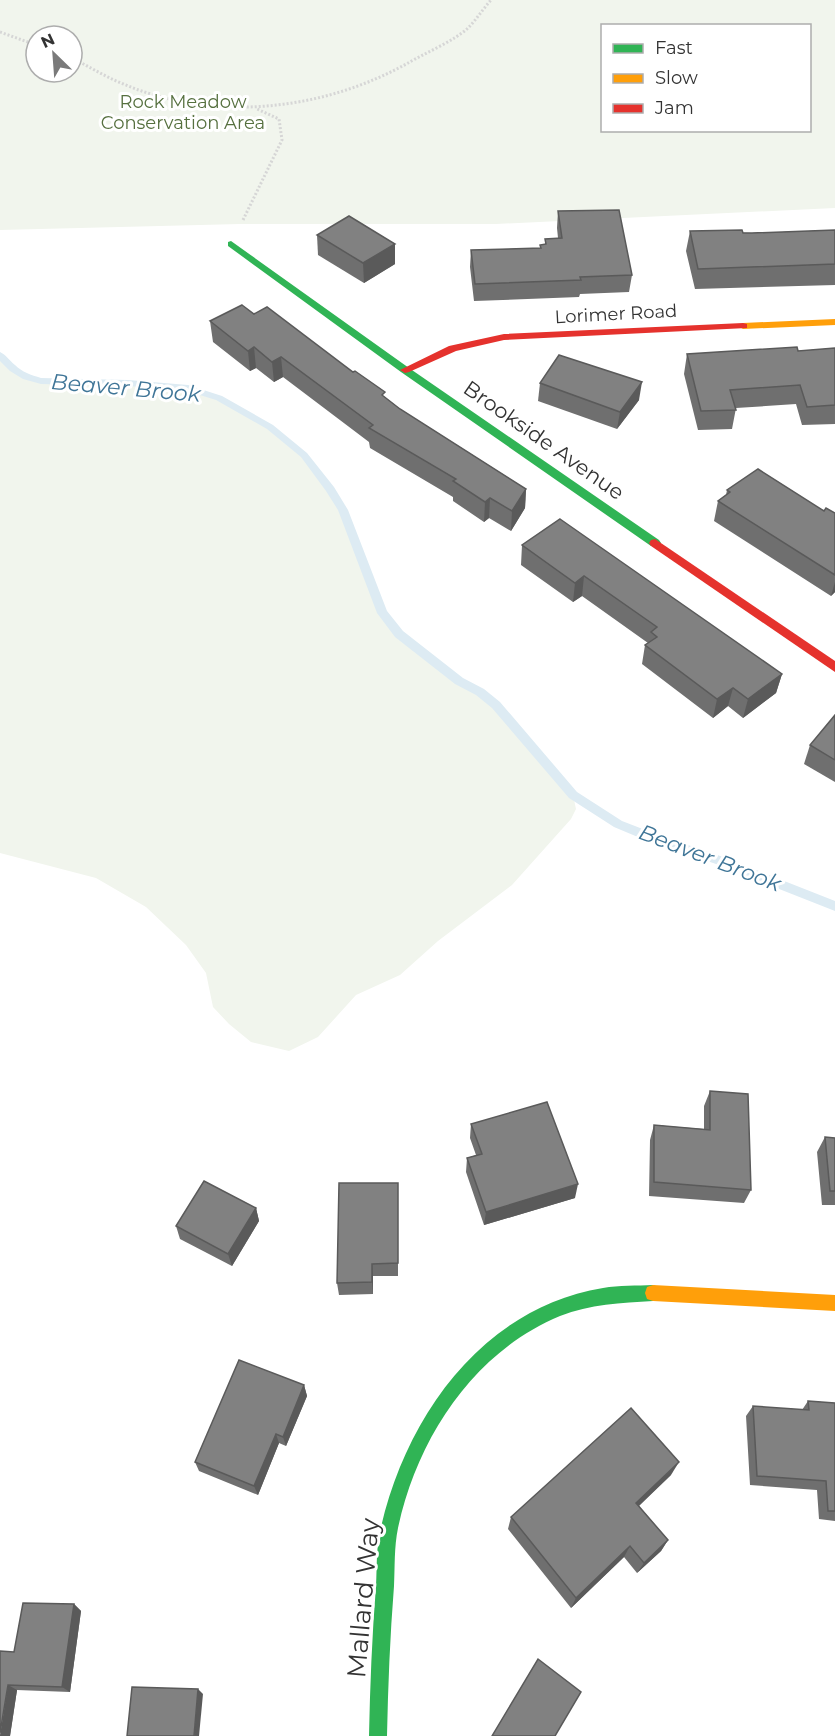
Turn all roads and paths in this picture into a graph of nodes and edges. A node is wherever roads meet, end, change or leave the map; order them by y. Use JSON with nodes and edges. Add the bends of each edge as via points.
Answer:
{"nodes":[{"id":1,"x":491,"y":0,"type":"edge"},
{"id":2,"x":0,"y":32,"type":"edge"},
{"id":3,"x":24,"y":41,"type":"edge"},
{"id":4,"x":84,"y":64,"type":"edge"},
{"id":5,"x":256,"y":108,"type":"junction"},
{"id":6,"x":231,"y":244,"type":"joint"},
{"id":7,"x":835,"y":322,"type":"edge"},
{"id":8,"x":405,"y":370,"type":"junction"},
{"id":9,"x":835,"y":667,"type":"edge"},
{"id":10,"x":835,"y":1303,"type":"edge"},
{"id":11,"x":378,"y":1736,"type":"edge"}],
"edges":[{"from":1,"to":5,"type":"path","via":[[466,30],[384,76],[323,97]]},
{"from":2,"to":3,"type":"path"},
{"from":4,"to":5,"type":"path","via":[[122,84],[179,101]]},
{"from":5,"to":6,"type":"path","via":[[279,119],[282,140]]},
{"from":6,"to":8,"type":"street","name":"Brookside Avenue"},
{"from":7,"to":8,"type":"street","name":"Lorimer Road","via":[[504,337],[442,350]]},
{"from":8,"to":9,"type":"street","name":"Brookside Avenue"},
{"from":10,"to":11,"type":"street","name":"Mallard Way","via":[[616,1293],[588,1298],[551,1312],[514,1331],[477,1360],[448,1393],[424,1430],[404,1473],[389,1529]]}]}
